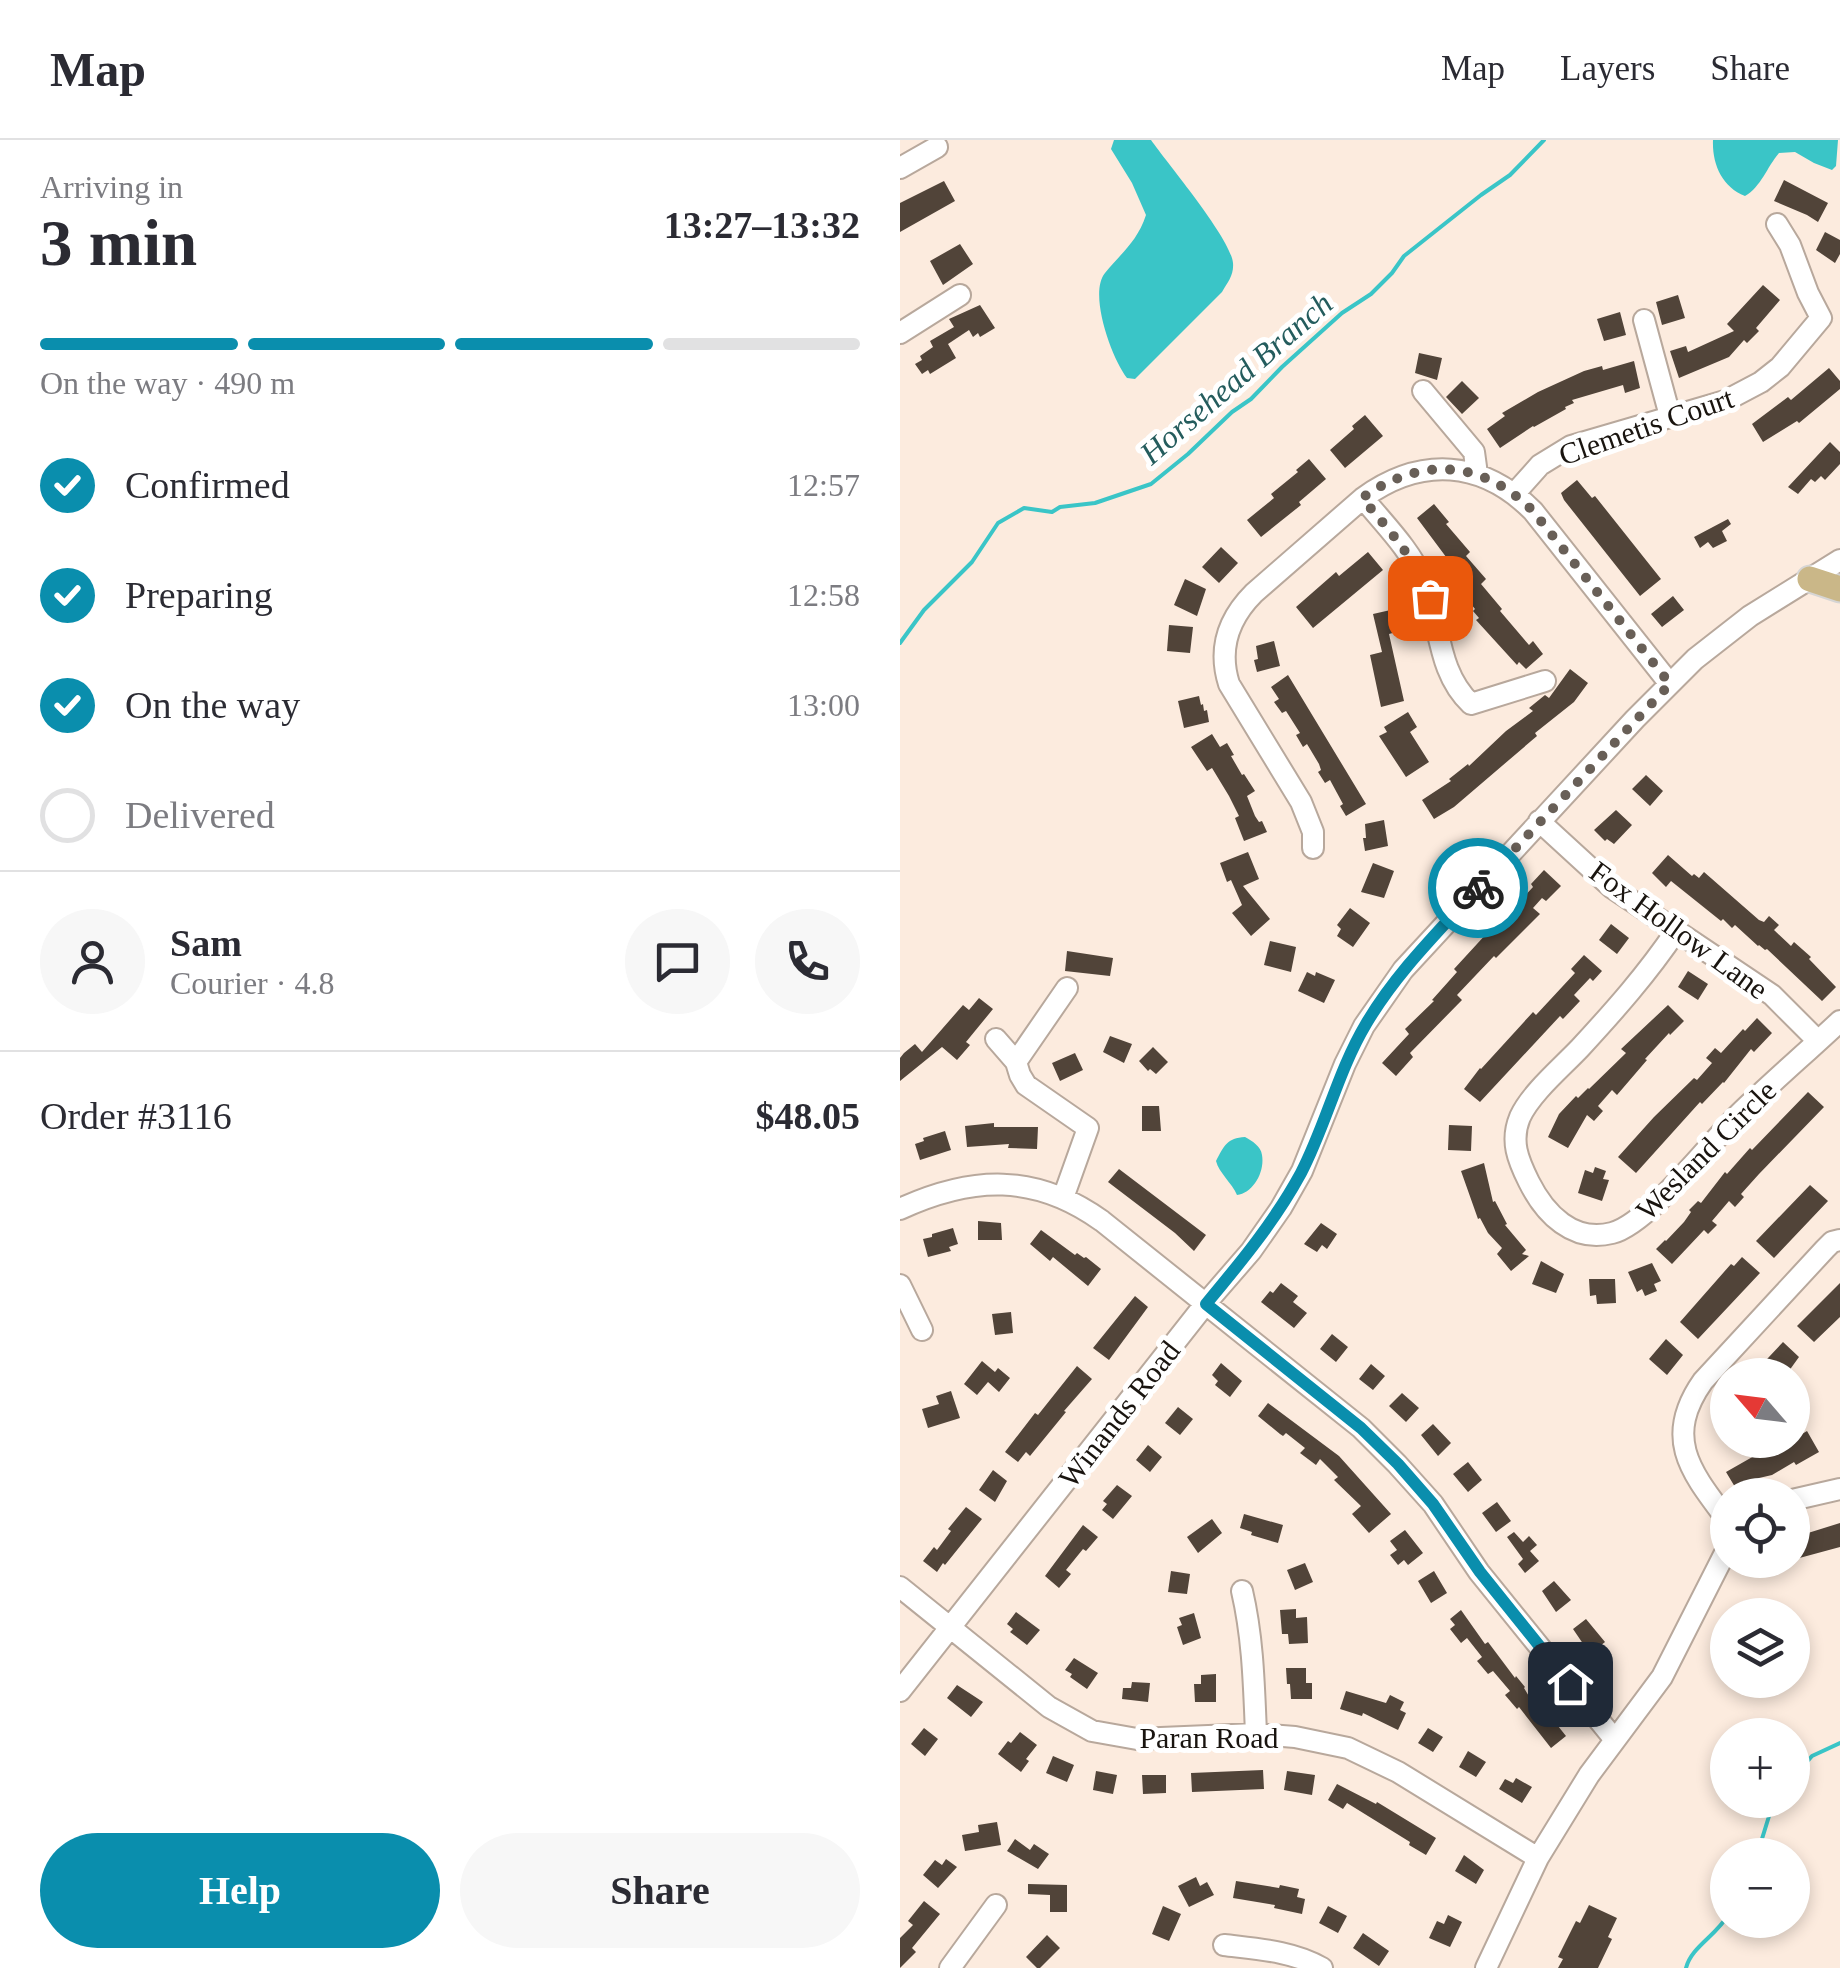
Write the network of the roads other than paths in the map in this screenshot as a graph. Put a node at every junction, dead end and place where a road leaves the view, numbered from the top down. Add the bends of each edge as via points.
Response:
1 (937, 146) dead end
2 (900, 168) edge
3 (1777, 224) dead end
4 (960, 295) dead end
5 (1644, 320) dead end
6 (900, 333) edge
7 (1423, 391) dead end
8 (1670, 416) junction
9 (1477, 474) junction
10 (1515, 494) junction
11 (1362, 498) junction
12 (1840, 560) edge
13 (1810, 579) junction
14 (1840, 589) edge
15 (1545, 681) dead end
16 (1670, 684) junction
17 (1539, 821) junction
18 (1313, 848) dead end
19 (1676, 930) junction
20 (1068, 988) dead end
21 (1840, 1020) edge
22 (996, 1039) dead end
23 (1818, 1042) junction
24 (1016, 1062) junction
25 (1063, 1198) junction
26 (900, 1209) edge
27 (1840, 1240) edge
28 (900, 1285) edge
29 (1206, 1304) junction
30 (922, 1330) dead end
31 (1840, 1489) edge
32 (1810, 1496) edge
33 (1710, 1498) edge
34 (1713, 1578) edge
35 (900, 1587) edge
36 (1242, 1590) dead end
37 (949, 1628) junction
38 (900, 1691) edge
39 (1256, 1734) junction
40 (1614, 1740) junction
41 (1538, 1858) junction
42 (996, 1906) dead end
43 (1224, 1945) dead end
44 (950, 1968) edge
45 (1322, 1968) edge
46 (1486, 1968) edge

1 - 2 street
3 - 8 street, Clemetis Court via 1821,318 1762,382
4 - 6 street
5 - 8 street
7 - 9 street via 1474,452
8 - 10 street, Clemetis Court via 1571,446 1540,465
9 - 10 street
9 - 11 street via 1417,471
10 - 16 street
11 - 15 street via 1423,579 1459,692 1471,704
11 - 18 street via 1242,605 1224,650 1229,684 1301,802
12 - 13 street, Winands Road
13 - 14 main road
13 - 16 street, Winands Road via 1726,633
16 - 17 street, Winands Road
17 - 19 street, Fox Hollow Lane via 1611,887
17 - 29 street, Winands Road via 1383,996 1281,1208
19 - 23 street, Fox Hollow Lane via 1772,995
19 - 23 street, Wesland Circle via 1634,990 1531,1100 1518,1123 1519,1162 1561,1225 1595,1234 1631,1226
20 - 24 street
21 - 23 street, Wesland Circle
22 - 24 street
24 - 25 street via 1026,1085 1088,1128
25 - 26 street via 990,1183
25 - 29 street
27 - 33 street via 1824,1249 1693,1396 1684,1451
28 - 30 street
29 - 37 street, Winands Road
29 - 40 street via 1398,1464
31 - 32 street
34 - 40 street via 1662,1677
35 - 37 street, Paran Road
36 - 39 street
37 - 38 street, Winands Road
37 - 39 street, Paran Road via 1049,1708 1092,1731 1137,1739
39 - 41 street, Paran Road via 1322,1741 1374,1759
40 - 41 street
41 - 46 street
42 - 44 street
43 - 45 street via 1290,1954

